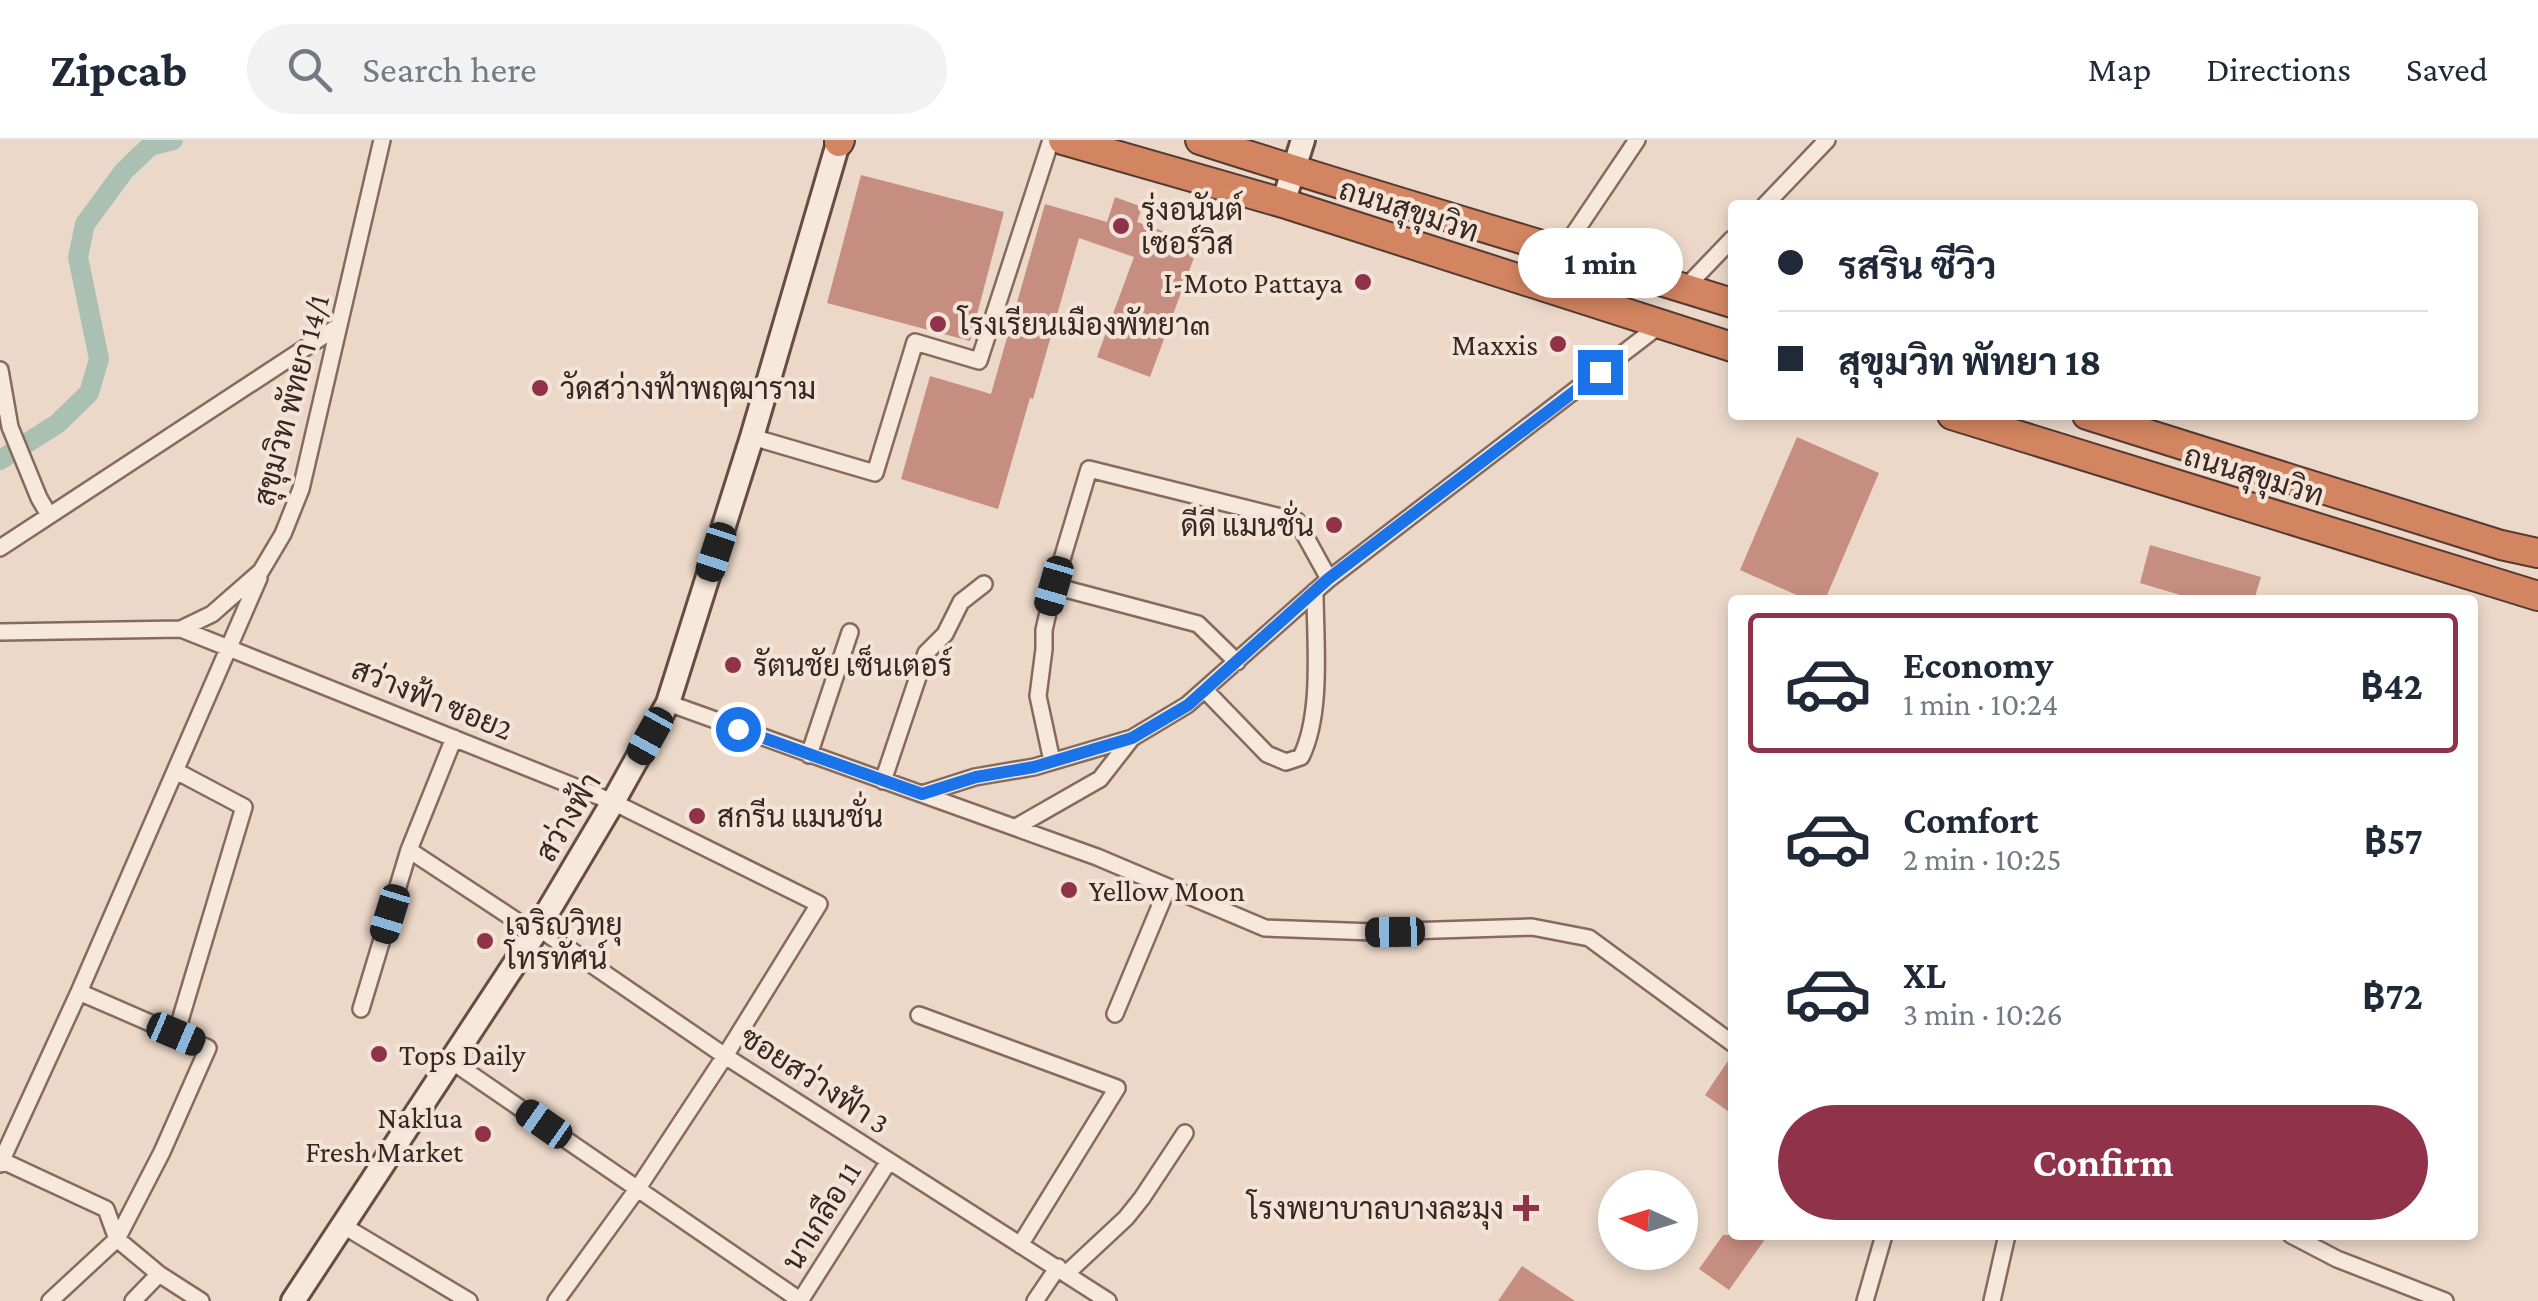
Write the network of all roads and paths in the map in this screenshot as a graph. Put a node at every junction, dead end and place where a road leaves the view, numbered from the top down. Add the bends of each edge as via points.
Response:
1 (382, 140) edge
2 (1052, 140) edge
3 (1063, 140) edge
4 (1200, 140) edge
5 (1303, 140) edge
6 (1637, 140) edge
7 (1827, 140) edge
8 (839, 141) edge
9 (1292, 171) junction
10 (1770, 200) edge
11 (1283, 203) junction
12 (1728, 243) edge
13 (1563, 250) junction
14 (1685, 288) junction
15 (1728, 303) edge
16 (1660, 325) junction
17 (338, 326) junction
18 (1728, 346) edge
19 (294, 354) junction
20 (0, 370) edge
21 (326, 378) junction
22 (1968, 420) edge
23 (2103, 420) edge
24 (752, 437) junction
25 (48, 515) junction
26 (0, 548) edge
27 (2538, 553) edge
28 (262, 571) junction
29 (1328, 579) junction
30 (984, 584) dead end
31 (1054, 586) junction
32 (1315, 591) junction
33 (2538, 596) edge
34 (181, 629) junction
35 (0, 632) edge
36 (850, 632) dead end
37 (230, 647) junction
38 (1237, 662) junction
39 (1205, 690) junction
40 (668, 702) junction
41 (454, 738) junction
42 (1132, 738) junction
43 (809, 755) junction
44 (1052, 762) junction
45 (176, 770) junction
46 (883, 781) junction
47 (922, 794) junction
48 (613, 802) junction
49 (1016, 827) junction
50 (408, 850) junction
51 (1168, 887) junction
52 (536, 930) junction
53 (79, 992) junction
54 (361, 1009) dead end
55 (1115, 1014) dead end
56 (918, 1015) dead end
57 (176, 1034) junction
58 (1728, 1040) edge
59 (726, 1056) junction
60 (450, 1060) junction
61 (1185, 1133) dead end
62 (889, 1161) junction
63 (1, 1162) edge
64 (638, 1188) junction
65 (342, 1225) junction
66 (117, 1239) junction
67 (1883, 1240) edge
68 (2007, 1240) edge
69 (2301, 1240) edge
70 (1020, 1246) junction
71 (1062, 1270) junction
72 (158, 1274) junction
73 (50, 1301) edge
74 (133, 1301) edge
75 (201, 1301) edge
76 (292, 1301) edge
77 (469, 1301) edge
78 (556, 1301) edge
79 (801, 1301) edge
80 (1034, 1301) edge
81 (1108, 1301) edge
82 (1865, 1301) edge
83 (1992, 1301) edge
84 (2445, 1301) edge

1 - 17 street, สุขุมวิท พัทยา 14/1
2 - 24 street via 979,361 915,342 875,472
3 - 11 highway, ถนนสุขุมวิท
4 - 9 highway, ถนนสุขุมวิท
5 - 9 street
6 - 13 street
7 - 10 street
8 - 24 street, สว่างฟ้า
9 - 11 street
9 - 13 highway, ถนนสุขุมวิท
11 - 16 highway, ถนนสุขุมวิท
12 - 14 street
13 - 14 highway, ถนนสุขุมวิท
14 - 15 highway, ถนนสุขุมวิท
16 - 18 highway, ถนนสุขุมวิท
16 - 29 street
17 - 19 street
17 - 21 street, สุขุมวิท พัทยา 14/1
19 - 21 street via 314,358
19 - 25 street
20 - 25 street via 10,427
21 - 28 street, สุขุมวิท พัทยา 14/1 via 301,489
22 - 33 highway, ถนนสุขุมวิท
23 - 27 highway, ถนนสุขุมวิท
24 - 40 street, สว่างฟ้า
25 - 26 street
28 - 34 street, สุขุมวิท พัทยา 14/1 via 212,614
28 - 37 street
29 - 31 street via 1296,521 1089,469
29 - 32 street
30 - 46 street via 961,602 926,654
31 - 38 street via 1198,624
31 - 44 street via 1038,696
32 - 38 street
32 - 39 street via 1314,713 1301,757 1286,762 1267,754
34 - 35 street, สุขุมวิท พัทยา 14/1
34 - 37 street, สว่างฟ้า ซอย2
36 - 43 street
37 - 41 street, สว่างฟ้า ซอย2
37 - 45 street
38 - 39 street
39 - 42 street
40 - 43 street
40 - 48 street, สว่างฟ้า
41 - 48 street, สว่างฟ้า ซอย2
41 - 50 street
42 - 44 street
42 - 49 street via 1100,779
43 - 46 street
44 - 47 street
45 - 53 street
45 - 57 street via 244,807
46 - 47 street
47 - 49 street
48 - 52 street, สว่างฟ้า
48 - 59 street, สว่างฟ้า ซอย2 via 819,904
49 - 51 street
50 - 52 street, ซอยสว่างฟ้า 3
50 - 54 street
51 - 55 street
51 - 58 street via 1265,928 1532,927 1589,938
52 - 59 street, ซอยสว่างฟ้า 3
52 - 60 street, สว่างฟ้า
53 - 57 street
53 - 63 street
56 - 70 street via 1118,1088
57 - 66 street via 208,1048
59 - 62 street, ซอยสว่างฟ้า 3
59 - 64 street
60 - 64 street
60 - 65 street, สว่างฟ้า
61 - 71 street via 1126,1218
62 - 70 street, ซอยสว่างฟ้า 3
62 - 79 street, นาเกลือ 11
63 - 66 street via 106,1209
64 - 78 street
64 - 79 street
65 - 76 street, สว่างฟ้า
65 - 77 street
66 - 72 street
66 - 73 street
67 - 82 street
68 - 83 street
69 - 84 street
70 - 71 street, ซอยสว่างฟ้า 3
71 - 80 street
71 - 81 street, ซอยสว่างฟ้า 3
72 - 74 street
72 - 75 street

